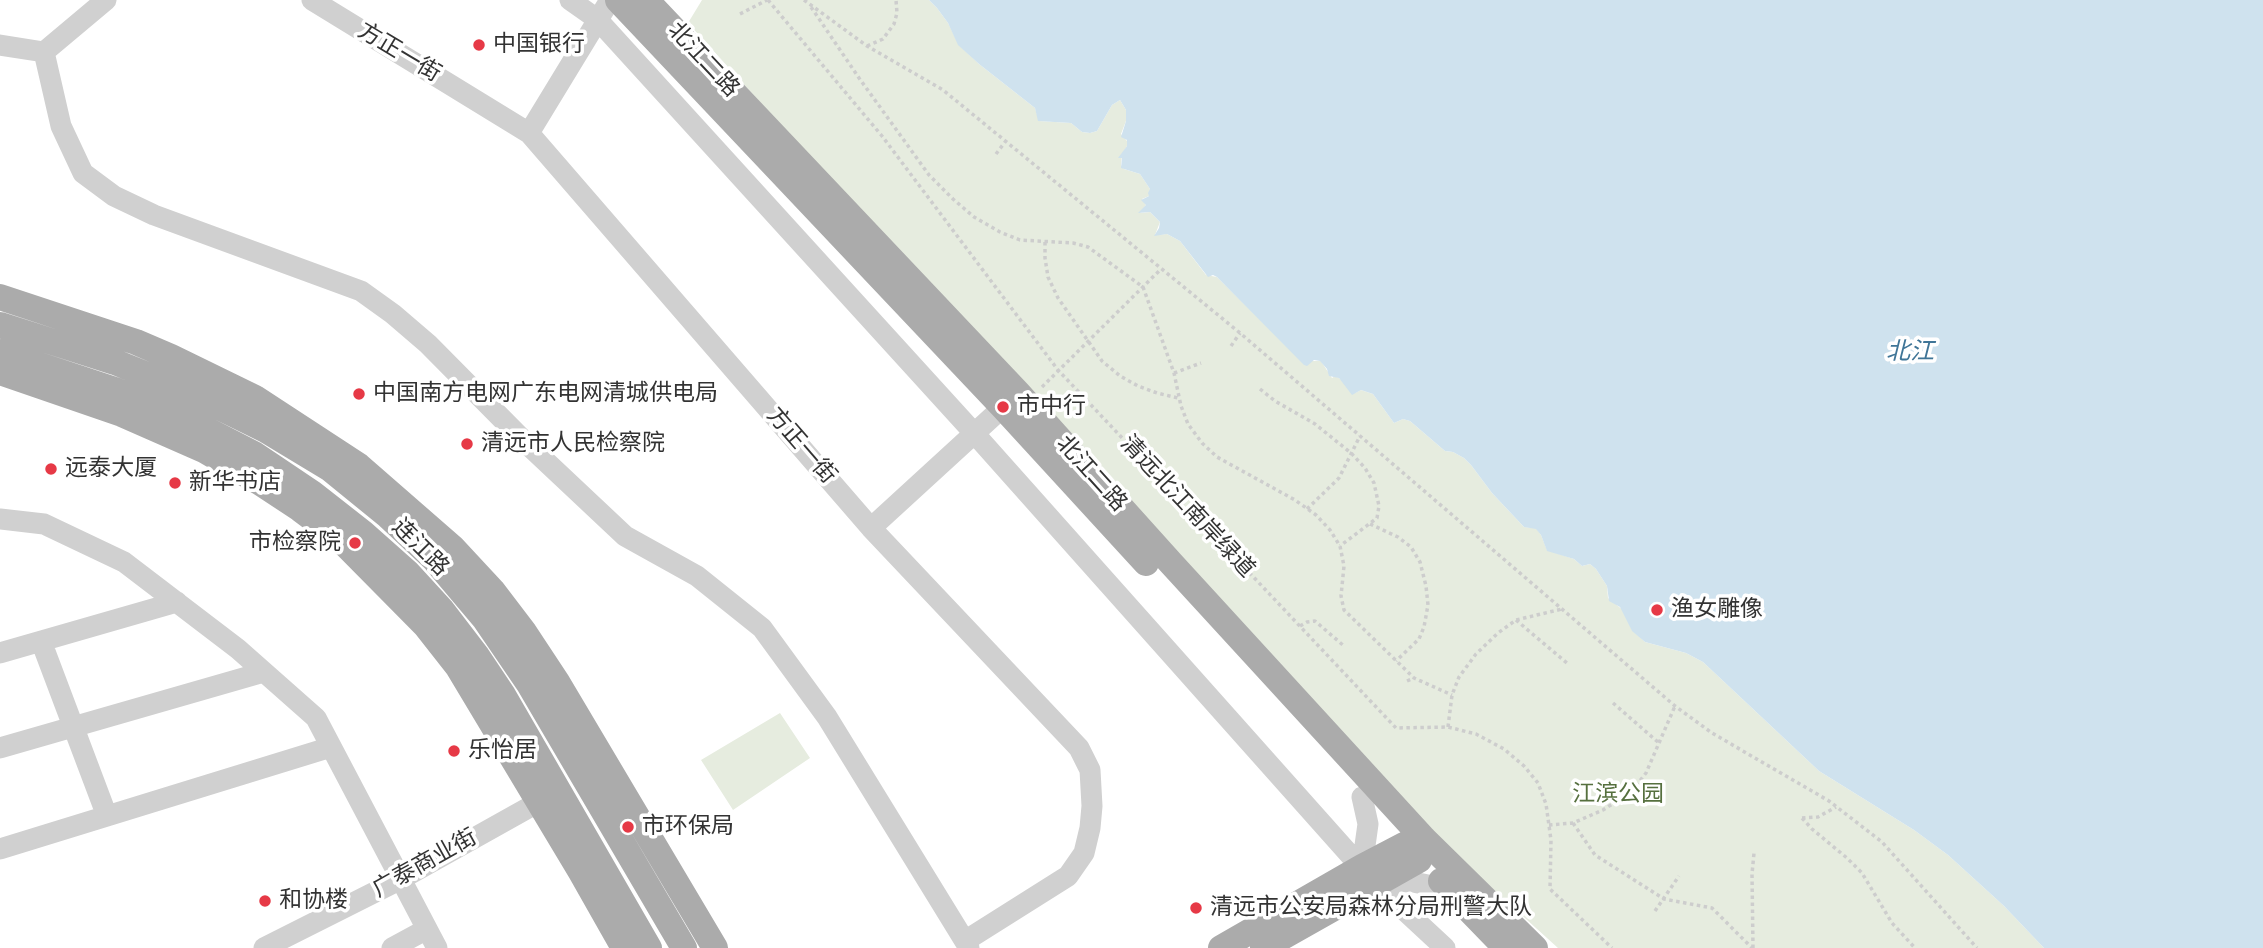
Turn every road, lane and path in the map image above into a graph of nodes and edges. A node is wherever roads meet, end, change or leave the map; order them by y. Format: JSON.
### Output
{"nodes":[{"id":1,"x":106,"y":0,"type":"edge"},
{"id":2,"x":312,"y":0,"type":"edge"},
{"id":3,"x":570,"y":0,"type":"edge"},
{"id":4,"x":610,"y":0,"type":"edge"},
{"id":5,"x":618,"y":0,"type":"edge"},
{"id":6,"x":646,"y":0,"type":"edge"},
{"id":7,"x":767,"y":0,"type":"edge"},
{"id":8,"x":804,"y":0,"type":"edge"},
{"id":9,"x":896,"y":0,"type":"edge"},
{"id":10,"x":809,"y":4,"type":"junction"},
{"id":11,"x":740,"y":14,"type":"dead end"},
{"id":12,"x":597,"y":19,"type":"junction"},
{"id":13,"x":0,"y":45,"type":"edge"},
{"id":14,"x":867,"y":46,"type":"junction"},
{"id":15,"x":44,"y":52,"type":"junction"},
{"id":16,"x":529,"y":133,"type":"junction"},
{"id":17,"x":1005,"y":141,"type":"junction"},
{"id":18,"x":996,"y":155,"type":"dead end"},
{"id":19,"x":1045,"y":242,"type":"junction"},
{"id":20,"x":1161,"y":269,"type":"junction"},
{"id":21,"x":1143,"y":287,"type":"junction"},
{"id":22,"x":0,"y":297,"type":"edge"},
{"id":23,"x":0,"y":325,"type":"edge"},
{"id":24,"x":1240,"y":333,"type":"junction"},
{"id":25,"x":1087,"y":342,"type":"junction"},
{"id":26,"x":1231,"y":346,"type":"dead end"},
{"id":27,"x":0,"y":352,"type":"edge"},
{"id":28,"x":171,"y":357,"type":"junction"},
{"id":29,"x":1201,"y":363,"type":"dead end"},
{"id":30,"x":1058,"y":370,"type":"junction"},
{"id":31,"x":0,"y":372,"type":"edge"},
{"id":32,"x":1174,"y":373,"type":"junction"},
{"id":33,"x":1260,"y":389,"type":"dead end"},
{"id":34,"x":189,"y":392,"type":"junction"},
{"id":35,"x":1021,"y":396,"type":"junction"},
{"id":36,"x":1179,"y":398,"type":"junction"},
{"id":37,"x":974,"y":433,"type":"junction"},
{"id":38,"x":1360,"y":436,"type":"junction"},
{"id":39,"x":1351,"y":453,"type":"junction"},
{"id":40,"x":1307,"y":509,"type":"junction"},
{"id":41,"x":0,"y":519,"type":"edge"},
{"id":42,"x":1370,"y":524,"type":"junction"},
{"id":43,"x":871,"y":528,"type":"junction"},
{"id":44,"x":1340,"y":547,"type":"junction"},
{"id":45,"x":177,"y":602,"type":"junction"},
{"id":46,"x":1562,"y":608,"type":"junction"},
{"id":47,"x":1516,"y":620,"type":"junction"},
{"id":48,"x":1300,"y":626,"type":"junction"},
{"id":49,"x":41,"y":641,"type":"junction"},
{"id":50,"x":1344,"y":646,"type":"dead end"},
{"id":51,"x":0,"y":653,"type":"edge"},
{"id":52,"x":1396,"y":661,"type":"junction"},
{"id":53,"x":1568,"y":664,"type":"dead end"},
{"id":54,"x":264,"y":672,"type":"junction"},
{"id":55,"x":1414,"y":678,"type":"junction"},
{"id":56,"x":1407,"y":681,"type":"dead end"},
{"id":57,"x":1452,"y":695,"type":"junction"},
{"id":58,"x":1613,"y":703,"type":"dead end"},
{"id":59,"x":1675,"y":706,"type":"junction"},
{"id":60,"x":74,"y":727,"type":"junction"},
{"id":61,"x":1448,"y":727,"type":"junction"},
{"id":62,"x":1660,"y":744,"type":"junction"},
{"id":63,"x":331,"y":747,"type":"junction"},
{"id":64,"x":0,"y":748,"type":"edge"},
{"id":65,"x":584,"y":777,"type":"junction"},
{"id":66,"x":548,"y":797,"type":"junction"},
{"id":67,"x":1362,"y":797,"type":"junction"},
{"id":68,"x":1836,"y":807,"type":"junction"},
{"id":69,"x":107,"y":816,"type":"junction"},
{"id":70,"x":573,"y":818,"type":"junction"},
{"id":71,"x":1573,"y":823,"type":"junction"},
{"id":72,"x":1549,"y":825,"type":"junction"},
{"id":73,"x":1416,"y":848,"type":"junction"},
{"id":74,"x":0,"y":849,"type":"edge"},
{"id":75,"x":1754,"y":853,"type":"dead end"},
{"id":76,"x":581,"y":872,"type":"junction"},
{"id":77,"x":1369,"y":875,"type":"junction"},
{"id":78,"x":1679,"y":876,"type":"dead end"},
{"id":79,"x":401,"y":879,"type":"junction"},
{"id":80,"x":1448,"y":888,"type":"junction"},
{"id":81,"x":1664,"y":899,"type":"junction"},
{"id":82,"x":1655,"y":911,"type":"dead end"},
{"id":83,"x":432,"y":939,"type":"edge"},
{"id":84,"x":967,"y":944,"type":"edge"},
{"id":85,"x":264,"y":948,"type":"edge"},
{"id":86,"x":392,"y":948,"type":"edge"},
{"id":87,"x":624,"y":948,"type":"edge"},
{"id":88,"x":649,"y":948,"type":"edge"},
{"id":89,"x":684,"y":948,"type":"edge"},
{"id":90,"x":715,"y":948,"type":"edge"},
{"id":91,"x":1221,"y":948,"type":"edge"},
{"id":92,"x":1263,"y":948,"type":"edge"},
{"id":93,"x":1445,"y":948,"type":"edge"},
{"id":94,"x":1506,"y":948,"type":"edge"},
{"id":95,"x":1535,"y":948,"type":"edge"},
{"id":96,"x":1612,"y":948,"type":"edge"},
{"id":97,"x":1752,"y":948,"type":"edge"},
{"id":98,"x":1915,"y":948,"type":"edge"},
{"id":99,"x":1977,"y":948,"type":"edge"}],
"edges":[{"from":1,"to":15,"type":"street"},
{"from":2,"to":16,"type":"street","name":"方正一街"},
{"from":3,"to":12,"type":"street"},
{"from":4,"to":12,"type":"street"},
{"from":5,"to":35,"type":"main road","name":"北江二路"},
{"from":6,"to":35,"type":"main road","name":"北江二路"},
{"from":7,"to":11,"type":"path"},
{"from":7,"to":30,"type":"path","name":"清远北江南岸绿道"},
{"from":8,"to":10,"type":"path"},
{"from":9,"to":14,"type":"path"},
{"from":10,"to":14,"type":"path"},
{"from":10,"to":19,"type":"path"},
{"from":12,"to":16,"type":"street"},
{"from":12,"to":37,"type":"street"},
{"from":13,"to":15,"type":"street"},
{"from":14,"to":17,"type":"path"},
{"from":15,"to":84,"type":"street","name":"方正一街"},
{"from":16,"to":43,"type":"street","name":"方正一街"},
{"from":17,"to":18,"type":"path"},
{"from":17,"to":20,"type":"path"},
{"from":19,"to":21,"type":"path"},
{"from":19,"to":25,"type":"path"},
{"from":20,"to":21,"type":"path"},
{"from":20,"to":24,"type":"path"},
{"from":21,"to":25,"type":"path"},
{"from":21,"to":32,"type":"path"},
{"from":22,"to":28,"type":"main road","name":"连江路"},
{"from":23,"to":34,"type":"main road","name":"连江路"},
{"from":24,"to":26,"type":"path"},
{"from":24,"to":38,"type":"path"},
{"from":25,"to":30,"type":"path"},
{"from":25,"to":36,"type":"path"},
{"from":27,"to":66,"type":"main road","name":"连江路"},
{"from":28,"to":34,"type":"main road"},
{"from":28,"to":90,"type":"main road","name":"连江路"},
{"from":29,"to":32,"type":"path"},
{"from":30,"to":35,"type":"path"},
{"from":30,"to":48,"type":"path","name":"清远北江南岸绿道"},
{"from":31,"to":66,"type":"main road","name":"连江路"},
{"from":32,"to":36,"type":"path"},
{"from":33,"to":39,"type":"path"},
{"from":34,"to":65,"type":"main road","name":"连江路"},
{"from":35,"to":37,"type":"street"},
{"from":35,"to":67,"type":"main road","name":"北江二路"},
{"from":35,"to":73,"type":"main road","name":"北江二路"},
{"from":36,"to":40,"type":"path"},
{"from":37,"to":43,"type":"street"},
{"from":37,"to":77,"type":"street"},
{"from":38,"to":39,"type":"path"},
{"from":38,"to":46,"type":"path"},
{"from":39,"to":40,"type":"path"},
{"from":39,"to":42,"type":"path"},
{"from":40,"to":44,"type":"path"},
{"from":41,"to":45,"type":"street"},
{"from":42,"to":44,"type":"path"},
{"from":42,"to":52,"type":"path"},
{"from":43,"to":84,"type":"street","name":"方正一街"},
{"from":44,"to":52,"type":"path"},
{"from":45,"to":49,"type":"street"},
{"from":45,"to":54,"type":"street"},
{"from":46,"to":47,"type":"path"},
{"from":46,"to":59,"type":"path"},
{"from":47,"to":53,"type":"path"},
{"from":47,"to":57,"type":"path"},
{"from":48,"to":50,"type":"path"},
{"from":48,"to":61,"type":"path","name":"清远北江南岸绿道"},
{"from":49,"to":51,"type":"street"},
{"from":49,"to":60,"type":"street"},
{"from":52,"to":55,"type":"path"},
{"from":54,"to":60,"type":"street"},
{"from":54,"to":63,"type":"street"},
{"from":55,"to":56,"type":"path"},
{"from":55,"to":57,"type":"path"},
{"from":57,"to":61,"type":"path"},
{"from":58,"to":62,"type":"path"},
{"from":59,"to":62,"type":"path"},
{"from":59,"to":68,"type":"path"},
{"from":60,"to":64,"type":"street"},
{"from":60,"to":69,"type":"street"},
{"from":61,"to":72,"type":"path","name":"清远北江南岸绿道"},
{"from":62,"to":71,"type":"path"},
{"from":63,"to":69,"type":"street"},
{"from":63,"to":79,"type":"street"},
{"from":65,"to":66,"type":"street","name":"广泰商业街"},
{"from":65,"to":89,"type":"main road","name":"连江路"},
{"from":66,"to":70,"type":"main road","name":"连江路"},
{"from":66,"to":76,"type":"main road","name":"连江路"},
{"from":66,"to":79,"type":"street","name":"广泰商业街"},
{"from":67,"to":73,"type":"main road","name":"北江二路"},
{"from":67,"to":77,"type":"street"},
{"from":68,"to":98,"type":"path"},
{"from":68,"to":99,"type":"path"},
{"from":69,"to":74,"type":"street"},
{"from":70,"to":76,"type":"main road"},
{"from":70,"to":88,"type":"main road","name":"连江路"},
{"from":71,"to":72,"type":"path"},
{"from":71,"to":81,"type":"path"},
{"from":72,"to":96,"type":"path","name":"清远北江南岸绿道"},
{"from":73,"to":77,"type":"main road"},
{"from":73,"to":80,"type":"main road","name":"北江二路"},
{"from":73,"to":95,"type":"main road","name":"北江二路"},
{"from":75,"to":97,"type":"path"},
{"from":76,"to":87,"type":"main road","name":"连江路"},
{"from":77,"to":80,"type":"street"},
{"from":77,"to":91,"type":"main road"},
{"from":77,"to":92,"type":"main road"},
{"from":77,"to":93,"type":"street"},
{"from":78,"to":81,"type":"path"},
{"from":79,"to":83,"type":"street"},
{"from":79,"to":85,"type":"street","name":"广泰商业街"},
{"from":80,"to":94,"type":"main road","name":"北江二路"},
{"from":81,"to":82,"type":"path"},
{"from":81,"to":97,"type":"path"},
{"from":83,"to":86,"type":"street"}]}
